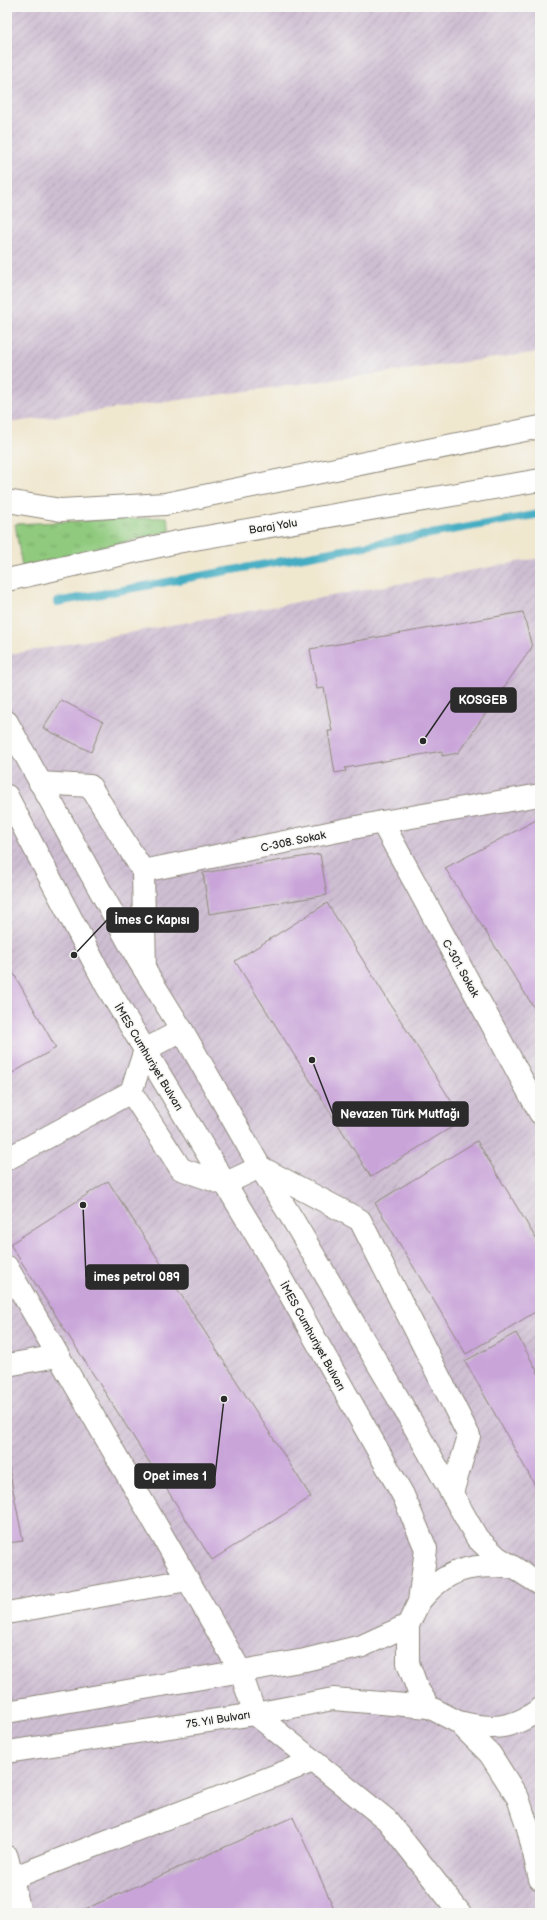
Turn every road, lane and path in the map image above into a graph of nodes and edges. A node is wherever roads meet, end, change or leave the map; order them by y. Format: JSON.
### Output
{"nodes":[{"id":1,"x":540,"y":427,"type":"edge"},
{"id":2,"x":540,"y":480,"type":"edge"},
{"id":3,"x":7,"y":501,"type":"edge"},
{"id":4,"x":7,"y":580,"type":"edge"},
{"id":5,"x":7,"y":722,"type":"edge"},
{"id":6,"x":40,"y":783,"type":"junction"},
{"id":7,"x":540,"y":794,"type":"edge"},
{"id":8,"x":8,"y":797,"type":"edge"},
{"id":9,"x":382,"y":822,"type":"junction"},
{"id":10,"x":143,"y":871,"type":"junction"},
{"id":11,"x":146,"y":970,"type":"junction"},
{"id":12,"x":182,"y":1030,"type":"junction"},
{"id":13,"x":145,"y":1050,"type":"junction"},
{"id":14,"x":131,"y":1092,"type":"junction"},
{"id":15,"x":540,"y":1113,"type":"edge"},
{"id":16,"x":7,"y":1159,"type":"edge"},
{"id":17,"x":260,"y":1167,"type":"junction"},
{"id":18,"x":224,"y":1184,"type":"junction"},
{"id":19,"x":7,"y":1267,"type":"edge"},
{"id":20,"x":58,"y":1356,"type":"junction"},
{"id":21,"x":7,"y":1365,"type":"edge"},
{"id":22,"x":452,"y":1493,"type":"junction"},
{"id":23,"x":515,"y":1568,"type":"junction"},
{"id":24,"x":188,"y":1580,"type":"junction"},
{"id":25,"x":540,"y":1583,"type":"edge"},
{"id":26,"x":419,"y":1602,"type":"junction"},
{"id":27,"x":7,"y":1613,"type":"edge"},
{"id":28,"x":408,"y":1625,"type":"junction"},
{"id":29,"x":240,"y":1670,"type":"junction"},
{"id":30,"x":429,"y":1707,"type":"junction"},
{"id":31,"x":540,"y":1709,"type":"edge"},
{"id":32,"x":7,"y":1712,"type":"edge"},
{"id":33,"x":255,"y":1714,"type":"junction"},
{"id":34,"x":458,"y":1722,"type":"junction"},
{"id":35,"x":7,"y":1752,"type":"edge"},
{"id":36,"x":313,"y":1761,"type":"junction"},
{"id":37,"x":9,"y":1872,"type":"edge"},
{"id":38,"x":540,"y":1879,"type":"edge"},
{"id":39,"x":20,"y":1913,"type":"edge"},
{"id":40,"x":460,"y":1913,"type":"edge"}],
"edges":[{"from":1,"to":3,"type":"street"},
{"from":2,"to":4,"type":"street","name":"Baraj Yolu"},
{"from":5,"to":6,"type":"street"},
{"from":6,"to":8,"type":"street"},
{"from":6,"to":10,"type":"street"},
{"from":6,"to":11,"type":"street"},
{"from":7,"to":9,"type":"street","name":"C-308. Sokak"},
{"from":8,"to":13,"type":"street","name":"İMES Cumhuriyet Bulvarı"},
{"from":9,"to":10,"type":"street","name":"C-308. Sokak"},
{"from":9,"to":15,"type":"street","name":"C-301. Sokak"},
{"from":10,"to":11,"type":"street"},
{"from":11,"to":12,"type":"street"},
{"from":12,"to":13,"type":"street"},
{"from":12,"to":17,"type":"street"},
{"from":13,"to":14,"type":"street"},
{"from":13,"to":18,"type":"street","name":"İMES Cumhuriyet Bulvarı"},
{"from":14,"to":16,"type":"street"},
{"from":14,"to":18,"type":"street"},
{"from":17,"to":18,"type":"street"},
{"from":17,"to":22,"type":"street"},
{"from":17,"to":22,"type":"street"},
{"from":18,"to":26,"type":"street","name":"İMES Cumhuriyet Bulvarı"},
{"from":19,"to":20,"type":"street"},
{"from":20,"to":21,"type":"street"},
{"from":20,"to":24,"type":"street"},
{"from":22,"to":23,"type":"street"},
{"from":23,"to":25,"type":"street"},
{"from":23,"to":26,"type":"street"},
{"from":24,"to":27,"type":"street"},
{"from":24,"to":29,"type":"street"},
{"from":26,"to":28,"type":"street","name":"İMES Cumhuriyet Bulvarı"},
{"from":28,"to":29,"type":"street"},
{"from":28,"to":30,"type":"street","name":"İMES Cumhuriyet Bulvarı"},
{"from":29,"to":32,"type":"street"},
{"from":29,"to":33,"type":"street"},
{"from":30,"to":33,"type":"street","name":"75. Yıl Bulvarı"},
{"from":30,"to":34,"type":"street","name":"İMES Cumhuriyet Bulvarı"},
{"from":31,"to":34,"type":"street"},
{"from":33,"to":35,"type":"street","name":"75. Yıl Bulvarı"},
{"from":33,"to":36,"type":"street"},
{"from":34,"to":38,"type":"street","name":"İMES Cumhuriyet Bulvarı"},
{"from":36,"to":37,"type":"street"},
{"from":36,"to":40,"type":"street"},
{"from":37,"to":39,"type":"street"}]}
